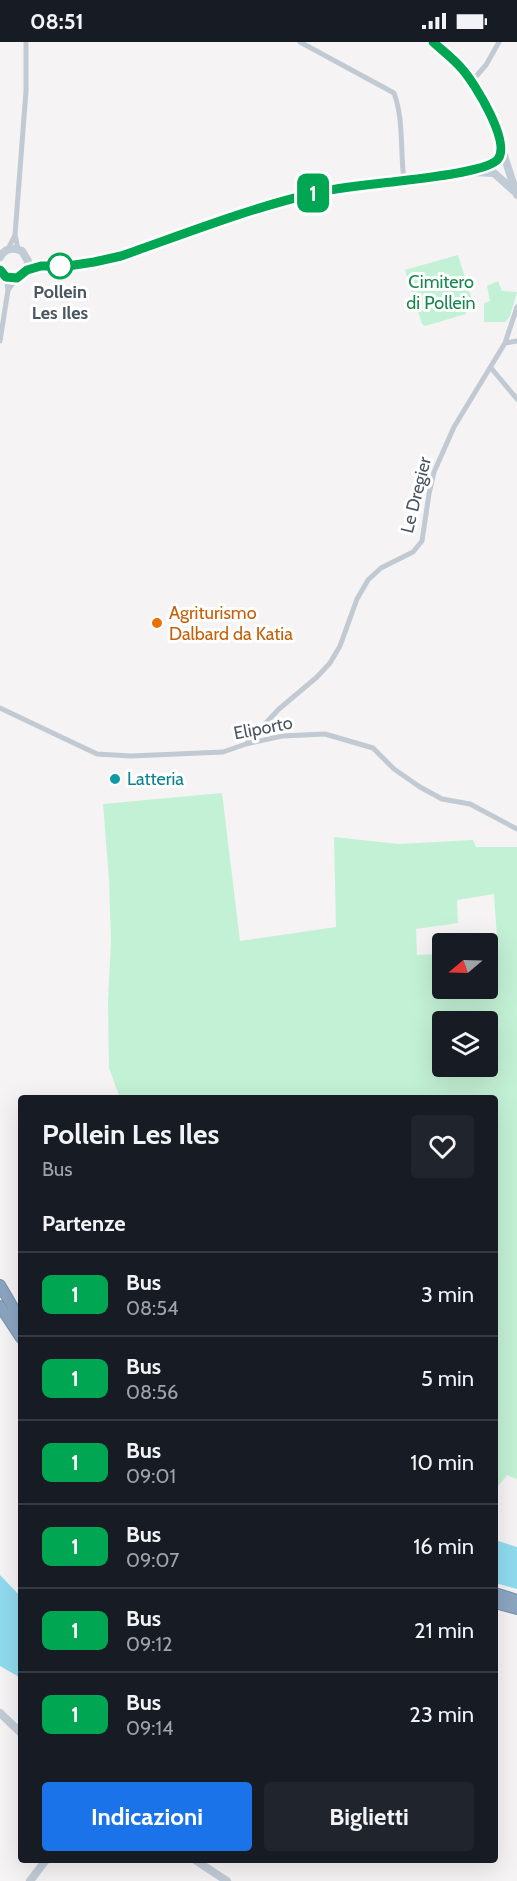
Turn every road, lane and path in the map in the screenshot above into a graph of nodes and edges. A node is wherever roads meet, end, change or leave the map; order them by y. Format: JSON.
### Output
{"nodes":[{"id":1,"x":26,"y":42,"type":"edge"},
{"id":2,"x":300,"y":42,"type":"edge"},
{"id":3,"x":433,"y":42,"type":"edge"},
{"id":4,"x":499,"y":42,"type":"edge"},
{"id":5,"x":472,"y":81,"type":"junction"},
{"id":6,"x":502,"y":147,"type":"junction"},
{"id":7,"x":494,"y":163,"type":"junction"},
{"id":8,"x":505,"y":164,"type":"junction"},
{"id":9,"x":465,"y":172,"type":"junction"},
{"id":10,"x":494,"y":174,"type":"junction"},
{"id":11,"x":404,"y":180,"type":"junction"},
{"id":12,"x":517,"y":195,"type":"edge"},
{"id":13,"x":15,"y":235,"type":"junction"},
{"id":14,"x":8,"y":249,"type":"junction"},
{"id":15,"x":18,"y":249,"type":"junction"},
{"id":16,"x":0,"y":257,"type":"edge"},
{"id":17,"x":28,"y":261,"type":"junction"},
{"id":18,"x":41,"y":266,"type":"junction"},
{"id":19,"x":27,"y":270,"type":"junction"},
{"id":20,"x":3,"y":273,"type":"edge"},
{"id":21,"x":17,"y":278,"type":"junction"},
{"id":22,"x":8,"y":290,"type":"junction"},
{"id":23,"x":517,"y":307,"type":"edge"},
{"id":24,"x":0,"y":341,"type":"edge"},
{"id":25,"x":517,"y":341,"type":"edge"},
{"id":26,"x":505,"y":343,"type":"junction"},
{"id":27,"x":491,"y":368,"type":"junction"},
{"id":28,"x":517,"y":399,"type":"edge"},
{"id":29,"x":0,"y":708,"type":"edge"},
{"id":30,"x":246,"y":744,"type":"junction"},
{"id":31,"x":517,"y":829,"type":"edge"},
{"id":32,"x":0,"y":1285,"type":"edge"},
{"id":33,"x":0,"y":1306,"type":"edge"},
{"id":34,"x":18,"y":1316,"type":"edge"},
{"id":35,"x":18,"y":1333,"type":"edge"},
{"id":36,"x":498,"y":1594,"type":"edge"},
{"id":37,"x":517,"y":1600,"type":"edge"},
{"id":38,"x":498,"y":1604,"type":"edge"},
{"id":39,"x":517,"y":1609,"type":"edge"},
{"id":40,"x":0,"y":1713,"type":"edge"},
{"id":41,"x":18,"y":1730,"type":"edge"},
{"id":42,"x":44,"y":1863,"type":"edge"},
{"id":43,"x":200,"y":1863,"type":"edge"},
{"id":44,"x":30,"y":1881,"type":"edge"},
{"id":45,"x":227,"y":1881,"type":"edge"}],
"edges":[{"from":1,"to":13,"type":"street"},
{"from":2,"to":11,"type":"street"},
{"from":3,"to":5,"type":"street"},
{"from":4,"to":5,"type":"street"},
{"from":5,"to":6,"type":"street"},
{"from":6,"to":7,"type":"street"},
{"from":6,"to":8,"type":"street"},
{"from":7,"to":8,"type":"street"},
{"from":7,"to":9,"type":"street"},
{"from":8,"to":10,"type":"street"},
{"from":8,"to":12,"type":"street"},
{"from":9,"to":10,"type":"street"},
{"from":9,"to":11,"type":"street"},
{"from":10,"to":12,"type":"street"},
{"from":11,"to":18,"type":"street"},
{"from":13,"to":14,"type":"street"},
{"from":13,"to":15,"type":"street"},
{"from":14,"to":15,"type":"street"},
{"from":14,"to":16,"type":"street"},
{"from":15,"to":17,"type":"street"},
{"from":17,"to":18,"type":"street"},
{"from":17,"to":19,"type":"street"},
{"from":18,"to":19,"type":"street"},
{"from":19,"to":21,"type":"street"},
{"from":20,"to":21,"type":"street"},
{"from":20,"to":22,"type":"street"},
{"from":21,"to":22,"type":"street"},
{"from":22,"to":24,"type":"street"},
{"from":23,"to":26,"type":"street","name":"Le Dregier"},
{"from":25,"to":26,"type":"street"},
{"from":26,"to":27,"type":"street","name":"Le Dregier"},
{"from":27,"to":28,"type":"street"},
{"from":27,"to":30,"type":"street","name":"Le Dregier"},
{"from":29,"to":30,"type":"street","name":"Eliporto"},
{"from":30,"to":31,"type":"street","name":"Eliporto"},
{"from":32,"to":34,"type":"highway"},
{"from":33,"to":35,"type":"highway"},
{"from":36,"to":37,"type":"highway"},
{"from":38,"to":39,"type":"highway"},
{"from":40,"to":41,"type":"street"},
{"from":42,"to":44,"type":"street"},
{"from":43,"to":45,"type":"street"}]}
